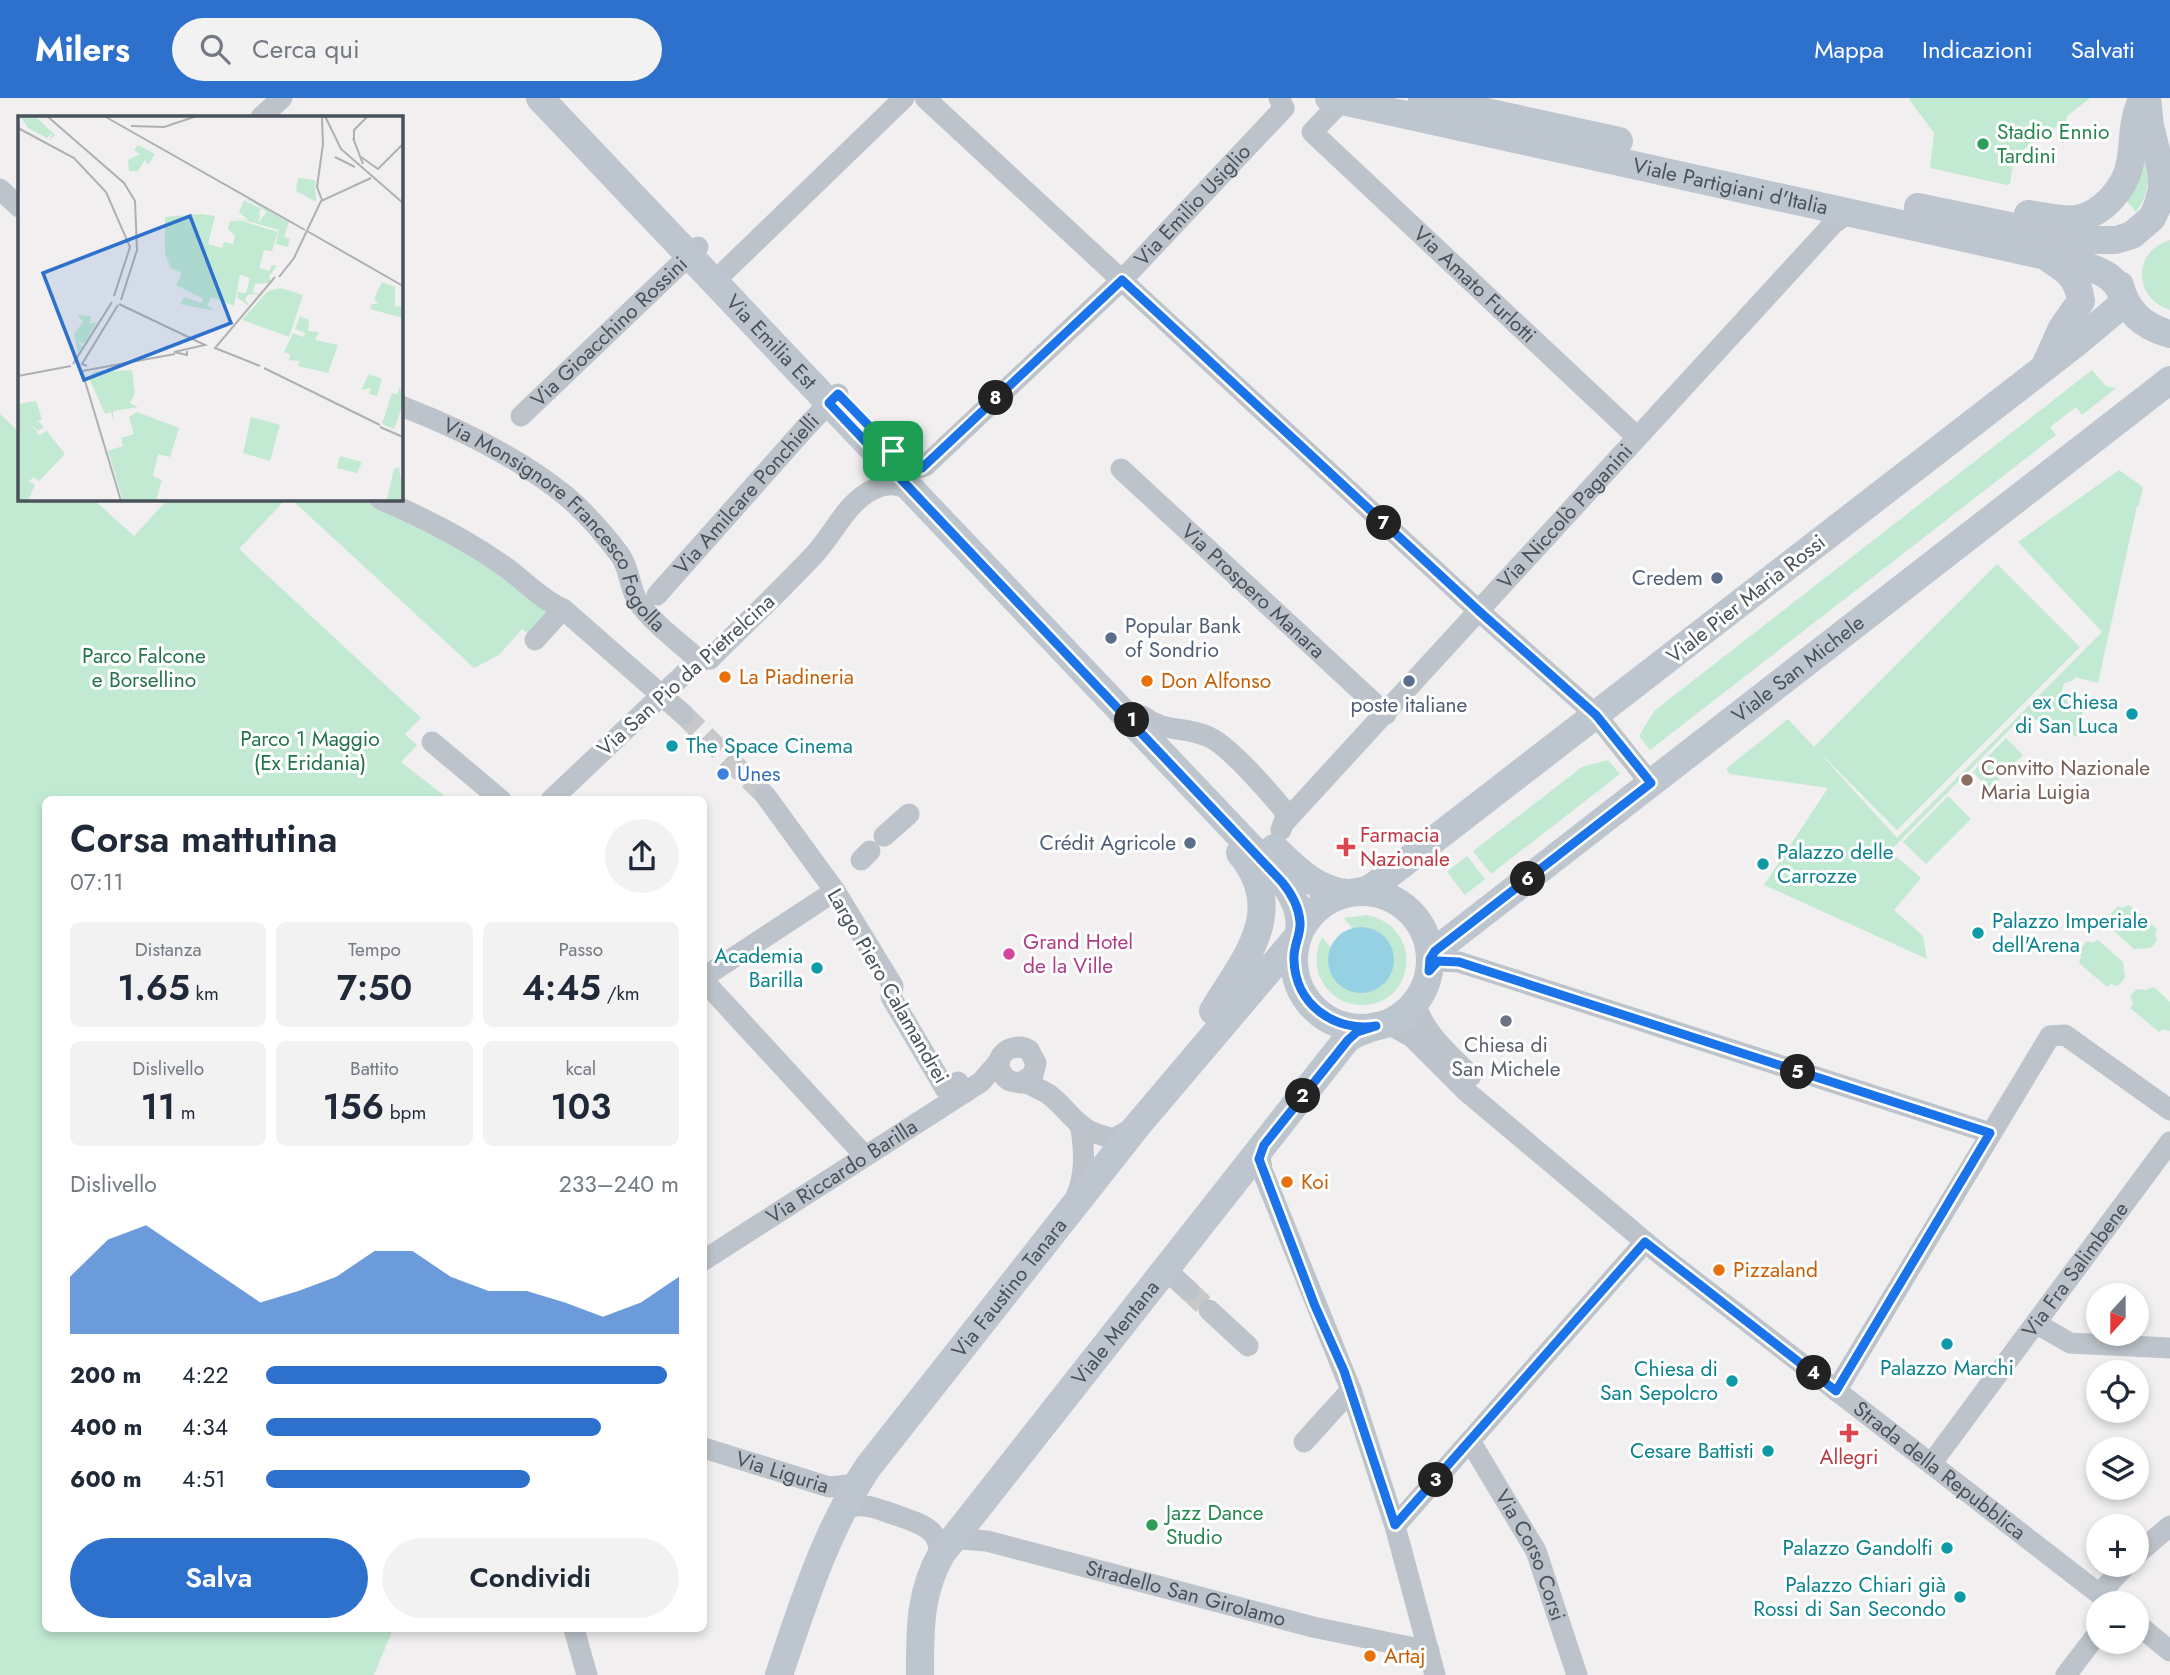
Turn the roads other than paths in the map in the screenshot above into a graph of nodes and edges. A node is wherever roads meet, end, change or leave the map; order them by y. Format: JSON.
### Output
{"nodes":[{"id":1,"x":282,"y":98,"type":"edge"},
{"id":2,"x":540,"y":98,"type":"edge"},
{"id":3,"x":555,"y":98,"type":"edge"},
{"id":4,"x":904,"y":98,"type":"edge"},
{"id":5,"x":925,"y":98,"type":"edge"},
{"id":6,"x":1422,"y":98,"type":"edge"},
{"id":7,"x":2145,"y":98,"type":"edge"},
{"id":8,"x":1336,"y":99,"type":"edge"},
{"id":9,"x":1278,"y":107,"type":"edge"},
{"id":10,"x":262,"y":116,"type":"edge"},
{"id":11,"x":1312,"y":132,"type":"junction"},
{"id":12,"x":0,"y":189,"type":"edge"},
{"id":13,"x":18,"y":205,"type":"edge"},
{"id":14,"x":1850,"y":212,"type":"junction"},
{"id":15,"x":1942,"y":212,"type":"junction"},
{"id":16,"x":2170,"y":218,"type":"edge"},
{"id":17,"x":2140,"y":230,"type":"junction"},
{"id":18,"x":693,"y":251,"type":"junction"},
{"id":19,"x":2043,"y":255,"type":"junction"},
{"id":20,"x":722,"y":274,"type":"junction"},
{"id":21,"x":1122,"y":280,"type":"junction"},
{"id":22,"x":2122,"y":294,"type":"junction"},
{"id":23,"x":2170,"y":334,"type":"edge"},
{"id":24,"x":2043,"y":369,"type":"junction"},
{"id":25,"x":2170,"y":380,"type":"edge"},
{"id":26,"x":834,"y":399,"type":"junction"},
{"id":27,"x":402,"y":406,"type":"edge"},
{"id":28,"x":521,"y":416,"type":"dead end"},
{"id":29,"x":1637,"y":437,"type":"junction"},
{"id":30,"x":905,"y":463,"type":"junction"},
{"id":31,"x":1121,"y":469,"type":"dead end"},
{"id":32,"x":915,"y":494,"type":"junction"},
{"id":33,"x":382,"y":500,"type":"edge"},
{"id":34,"x":657,"y":596,"type":"dead end"},
{"id":35,"x":563,"y":609,"type":"junction"},
{"id":36,"x":1480,"y":612,"type":"junction"},
{"id":37,"x":535,"y":640,"type":"dead end"},
{"id":38,"x":699,"y":660,"type":"junction"},
{"id":39,"x":662,"y":694,"type":"junction"},
{"id":40,"x":683,"y":714,"type":"tunnel mouth"},
{"id":41,"x":1386,"y":714,"type":"junction"},
{"id":42,"x":1596,"y":715,"type":"junction"},
{"id":43,"x":1143,"y":716,"type":"junction"},
{"id":44,"x":432,"y":742,"type":"dead end"},
{"id":45,"x":1186,"y":782,"type":"junction"},
{"id":46,"x":1651,"y":783,"type":"junction"},
{"id":47,"x":765,"y":795,"type":"tunnel mouth"},
{"id":48,"x":496,"y":796,"type":"edge"},
{"id":49,"x":555,"y":796,"type":"edge"},
{"id":50,"x":909,"y":814,"type":"dead end"},
{"id":51,"x":1284,"y":823,"type":"junction"},
{"id":52,"x":872,"y":849,"type":"dead end"},
{"id":53,"x":1291,"y":864,"type":"junction"},
{"id":54,"x":835,"y":891,"type":"junction"},
{"id":55,"x":1353,"y":893,"type":"junction"},
{"id":56,"x":1298,"y":934,"type":"junction"},
{"id":57,"x":1429,"y":965,"type":"junction"},
{"id":58,"x":707,"y":977,"type":"edge"},
{"id":59,"x":707,"y":982,"type":"edge"},
{"id":60,"x":1415,"y":1002,"type":"junction"},
{"id":61,"x":1382,"y":1024,"type":"junction"},
{"id":62,"x":1195,"y":1056,"type":"junction"},
{"id":63,"x":1000,"y":1060,"type":"junction"},
{"id":64,"x":1036,"y":1063,"type":"junction"},
{"id":65,"x":1014,"y":1082,"type":"junction"},
{"id":66,"x":972,"y":1088,"type":"junction"},
{"id":67,"x":1046,"y":1093,"type":"junction"},
{"id":68,"x":2170,"y":1110,"type":"edge"},
{"id":69,"x":1080,"y":1124,"type":"junction"},
{"id":70,"x":1137,"y":1126,"type":"junction"},
{"id":71,"x":1990,"y":1133,"type":"junction"},
{"id":72,"x":2170,"y":1142,"type":"edge"},
{"id":73,"x":1264,"y":1145,"type":"junction"},
{"id":74,"x":1539,"y":1154,"type":"junction"},
{"id":75,"x":865,"y":1156,"type":"junction"},
{"id":76,"x":1071,"y":1209,"type":"junction"},
{"id":77,"x":1645,"y":1242,"type":"junction"},
{"id":78,"x":707,"y":1258,"type":"edge"},
{"id":79,"x":1166,"y":1269,"type":"junction"},
{"id":80,"x":1188,"y":1290,"type":"tunnel mouth"},
{"id":81,"x":1209,"y":1310,"type":"tunnel mouth"},
{"id":82,"x":2036,"y":1324,"type":"junction"},
{"id":83,"x":1248,"y":1346,"type":"dead end"},
{"id":84,"x":2170,"y":1348,"type":"edge"},
{"id":85,"x":1351,"y":1390,"type":"junction"},
{"id":86,"x":1836,"y":1391,"type":"junction"},
{"id":87,"x":1470,"y":1441,"type":"junction"},
{"id":88,"x":1304,"y":1442,"type":"dead end"},
{"id":89,"x":707,"y":1449,"type":"edge"},
{"id":90,"x":1931,"y":1464,"type":"junction"},
{"id":91,"x":860,"y":1478,"type":"junction"},
{"id":92,"x":838,"y":1519,"type":"junction"},
{"id":93,"x":1395,"y":1525,"type":"junction"},
{"id":94,"x":2170,"y":1526,"type":"edge"},
{"id":95,"x":2149,"y":1544,"type":"edge"},
{"id":96,"x":941,"y":1556,"type":"junction"},
{"id":97,"x":2097,"y":1591,"type":"edge"},
{"id":98,"x":575,"y":1632,"type":"edge"},
{"id":99,"x":2149,"y":1634,"type":"edge"},
{"id":100,"x":2086,"y":1649,"type":"edge"},
{"id":101,"x":1429,"y":1651,"type":"junction"},
{"id":102,"x":2170,"y":1651,"type":"edge"},
{"id":103,"x":587,"y":1675,"type":"edge"},
{"id":104,"x":779,"y":1675,"type":"edge"},
{"id":105,"x":920,"y":1675,"type":"edge"},
{"id":106,"x":1435,"y":1675,"type":"edge"},
{"id":107,"x":1577,"y":1675,"type":"edge"},
{"id":108,"x":2066,"y":1675,"type":"edge"}],
"edges":[{"from":1,"to":10,"type":"street"},
{"from":2,"to":18,"type":"main road","name":"Via Emilia Est"},
{"from":3,"to":18,"type":"main road","name":"Via Emilia Est"},
{"from":4,"to":20,"type":"street"},
{"from":5,"to":21,"type":"street"},
{"from":6,"to":15,"type":"main road","name":"Viale Partigiani d'Italia"},
{"from":7,"to":15,"type":"main road"},
{"from":7,"to":17,"type":"main road"},
{"from":8,"to":11,"type":"street"},
{"from":8,"to":14,"type":"main road","name":"Viale Partigiani d'Italia"},
{"from":9,"to":11,"type":"street","name":"Via Amato Furlotti"},
{"from":9,"to":21,"type":"street","name":"Via Emilio Usiglio"},
{"from":11,"to":29,"type":"street","name":"Via Amato Furlotti"},
{"from":12,"to":13,"type":"street"},
{"from":14,"to":19,"type":"main road","name":"Viale Partigiani d'Italia"},
{"from":14,"to":29,"type":"street","name":"Via Niccolò Paganini"},
{"from":15,"to":17,"type":"main road","name":"Viale Partigiani d'Italia"},
{"from":16,"to":17,"type":"main road","name":"Viale Partigiani d'Italia"},
{"from":17,"to":22,"type":"main road"},
{"from":18,"to":20,"type":"main road","name":"Via Emilia Est"},
{"from":18,"to":26,"type":"main road","name":"Via Emilia Est"},
{"from":18,"to":28,"type":"street","name":"Via Gioacchino Rossini"},
{"from":19,"to":22,"type":"main road","name":"Viale Partigiani d'Italia"},
{"from":19,"to":24,"type":"main road"},
{"from":20,"to":26,"type":"main road","name":"Via Emilia Est"},
{"from":21,"to":30,"type":"street","name":"Via Emilio Usiglio"},
{"from":21,"to":36,"type":"street"},
{"from":22,"to":23,"type":"main road","name":"Viale Partigiani d'Italia"},
{"from":22,"to":24,"type":"main road","name":"Viale Pier Maria Rossi"},
{"from":24,"to":42,"type":"main road","name":"Viale Pier Maria Rossi"},
{"from":25,"to":46,"type":"main road","name":"Viale San Michele"},
{"from":26,"to":30,"type":"main road","name":"Via Emilia Est"},
{"from":26,"to":32,"type":"main road","name":"Via Emilia Est"},
{"from":26,"to":34,"type":"street","name":"Via Amilcare Ponchielli"},
{"from":27,"to":38,"type":"street","name":"Via Monsignore Francesco Fogolla"},
{"from":29,"to":36,"type":"street","name":"Via Niccolò Paganini"},
{"from":30,"to":43,"type":"main road","name":"Via Emilia Est"},
{"from":31,"to":41,"type":"street","name":"Via Prospero Manara"},
{"from":32,"to":38,"type":"street","name":"Via San Pio da Pietrelcina"},
{"from":32,"to":45,"type":"main road","name":"Via Emilia Est"},
{"from":33,"to":35,"type":"street"},
{"from":35,"to":37,"type":"street"},
{"from":35,"to":39,"type":"street"},
{"from":36,"to":41,"type":"street","name":"Via Niccolò Paganini"},
{"from":36,"to":42,"type":"street"},
{"from":38,"to":39,"type":"street","name":"Via San Pio da Pietrelcina"},
{"from":39,"to":40,"type":"street"},
{"from":39,"to":49,"type":"street","name":"Via San Pio da Pietrelcina"},
{"from":41,"to":51,"type":"street","name":"Via Niccolò Paganini"},
{"from":42,"to":46,"type":"street"},
{"from":42,"to":55,"type":"main road","name":"Viale Pier Maria Rossi"},
{"from":43,"to":51,"type":"street"},
{"from":43,"to":53,"type":"main road","name":"Via Emilia Est"},
{"from":44,"to":48,"type":"street"},
{"from":45,"to":56,"type":"main road","name":"Via Emilia Est"},
{"from":45,"to":62,"type":"main road"},
{"from":46,"to":57,"type":"main road","name":"Viale San Michele"},
{"from":47,"to":54,"type":"street","name":"Largo Piero Calamandrei"},
{"from":50,"to":52,"type":"street"},
{"from":51,"to":53,"type":"street"},
{"from":53,"to":55,"type":"main road","name":"Via Emilia Est"},
{"from":54,"to":58,"type":"street"},
{"from":54,"to":66,"type":"street","name":"Largo Piero Calamandrei"},
{"from":55,"to":56,"type":"main road"},
{"from":55,"to":57,"type":"main road"},
{"from":56,"to":61,"type":"main road"},
{"from":56,"to":62,"type":"main road","name":"Via Faustino Tanara"},
{"from":57,"to":60,"type":"main road"},
{"from":57,"to":71,"type":"street"},
{"from":59,"to":75,"type":"street"},
{"from":60,"to":61,"type":"main road"},
{"from":60,"to":74,"type":"street"},
{"from":61,"to":73,"type":"main road","name":"Viale Mentana"},
{"from":61,"to":74,"type":"street"},
{"from":62,"to":70,"type":"main road","name":"Via Faustino Tanara"},
{"from":63,"to":64,"type":"street","name":"Via Riccardo Barilla"},
{"from":63,"to":65,"type":"street"},
{"from":63,"to":66,"type":"street","name":"Via Riccardo Barilla"},
{"from":64,"to":65,"type":"street"},
{"from":64,"to":67,"type":"street"},
{"from":65,"to":66,"type":"street"},
{"from":65,"to":67,"type":"street"},
{"from":66,"to":75,"type":"street","name":"Via Riccardo Barilla"},
{"from":67,"to":69,"type":"street"},
{"from":68,"to":71,"type":"street"},
{"from":69,"to":70,"type":"street"},
{"from":69,"to":76,"type":"street"},
{"from":70,"to":76,"type":"main road","name":"Via Faustino Tanara"},
{"from":71,"to":86,"type":"street"},
{"from":72,"to":82,"type":"street","name":"Via Fra Salimbene"},
{"from":73,"to":79,"type":"main road","name":"Viale Mentana"},
{"from":73,"to":85,"type":"street"},
{"from":74,"to":77,"type":"street","name":"Strada della Repubblica"},
{"from":75,"to":78,"type":"street","name":"Via Riccardo Barilla"},
{"from":76,"to":91,"type":"main road","name":"Via Faustino Tanara"},
{"from":77,"to":86,"type":"street","name":"Strada della Repubblica"},
{"from":77,"to":87,"type":"street"},
{"from":79,"to":80,"type":"street"},
{"from":79,"to":96,"type":"main road","name":"Viale Mentana"},
{"from":81,"to":83,"type":"street"},
{"from":82,"to":84,"type":"street"},
{"from":82,"to":90,"type":"street","name":"Via Fra Salimbene"},
{"from":85,"to":88,"type":"street"},
{"from":85,"to":93,"type":"street"},
{"from":86,"to":90,"type":"street","name":"Strada della Repubblica"},
{"from":87,"to":93,"type":"street"},
{"from":87,"to":107,"type":"street","name":"Via Corso Corsi"},
{"from":89,"to":91,"type":"street","name":"Via Liguria"},
{"from":90,"to":97,"type":"street","name":"Strada della Repubblica"},
{"from":91,"to":92,"type":"main road","name":"Via Faustino Tanara"},
{"from":92,"to":96,"type":"street"},
{"from":92,"to":104,"type":"main road","name":"Via Faustino Tanara"},
{"from":93,"to":101,"type":"street"},
{"from":94,"to":95,"type":"street"},
{"from":96,"to":101,"type":"street","name":"Stradello San Girolamo"},
{"from":96,"to":105,"type":"main road","name":"Viale Mentana"},
{"from":98,"to":103,"type":"street"},
{"from":99,"to":102,"type":"street"},
{"from":100,"to":108,"type":"street"},
{"from":101,"to":106,"type":"street"}]}
